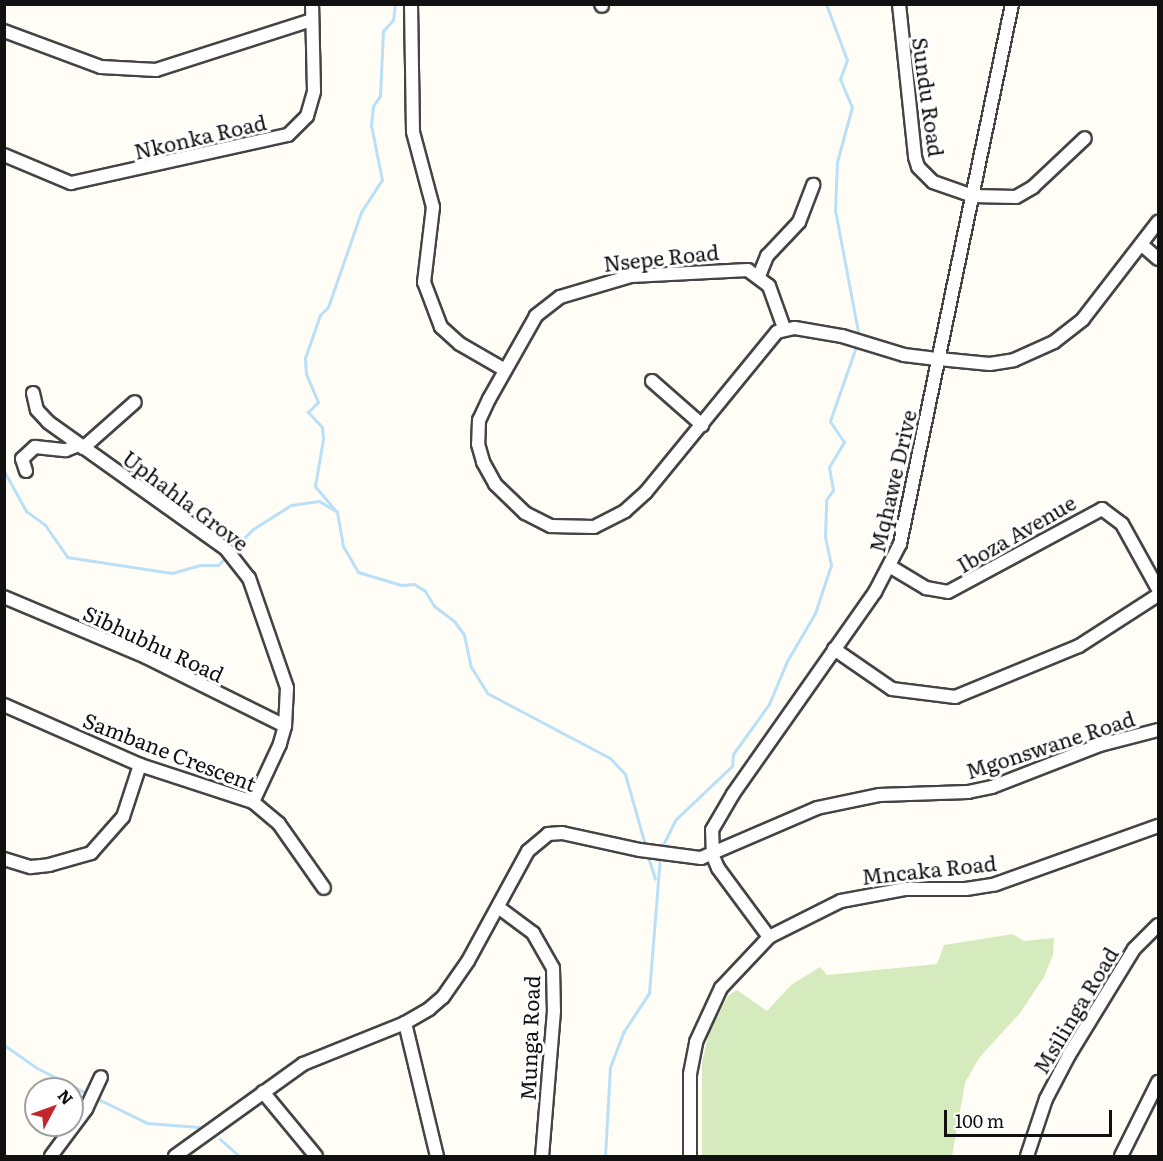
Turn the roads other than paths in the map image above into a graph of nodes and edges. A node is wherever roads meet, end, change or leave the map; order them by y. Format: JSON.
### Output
{"nodes":[{"id":1,"x":312,"y":4,"type":"edge"},
{"id":2,"x":411,"y":4,"type":"edge"},
{"id":3,"x":899,"y":4,"type":"edge"},
{"id":4,"x":1012,"y":4,"type":"edge"},
{"id":5,"x":312,"y":20,"type":"junction"},
{"id":6,"x":4,"y":31,"type":"edge"},
{"id":7,"x":1085,"y":138,"type":"dead end"},
{"id":8,"x":4,"y":155,"type":"edge"},
{"id":9,"x":813,"y":185,"type":"dead end"},
{"id":10,"x":973,"y":196,"type":"junction"},
{"id":11,"x":1158,"y":222,"type":"edge"},
{"id":12,"x":1142,"y":245,"type":"junction"},
{"id":13,"x":1158,"y":259,"type":"edge"},
{"id":14,"x":759,"y":276,"type":"junction"},
{"id":15,"x":784,"y":328,"type":"junction"},
{"id":16,"x":939,"y":359,"type":"junction"},
{"id":17,"x":505,"y":370,"type":"junction"},
{"id":18,"x":652,"y":381,"type":"dead end"},
{"id":19,"x":33,"y":393,"type":"dead end"},
{"id":20,"x":135,"y":402,"type":"dead end"},
{"id":21,"x":702,"y":425,"type":"junction"},
{"id":22,"x":81,"y":447,"type":"junction"},
{"id":23,"x":26,"y":471,"type":"dead end"},
{"id":24,"x":891,"y":567,"type":"junction"},
{"id":25,"x":1158,"y":589,"type":"edge"},
{"id":26,"x":1158,"y":595,"type":"edge"},
{"id":27,"x":4,"y":597,"type":"edge"},
{"id":28,"x":834,"y":649,"type":"junction"},
{"id":29,"x":4,"y":705,"type":"edge"},
{"id":30,"x":285,"y":726,"type":"junction"},
{"id":31,"x":1158,"y":730,"type":"edge"},
{"id":32,"x":140,"y":765,"type":"junction"},
{"id":33,"x":253,"y":802,"type":"junction"},
{"id":34,"x":1158,"y":826,"type":"edge"},
{"id":35,"x":713,"y":856,"type":"junction"},
{"id":36,"x":4,"y":859,"type":"edge"},
{"id":37,"x":324,"y":888,"type":"dead end"},
{"id":38,"x":498,"y":908,"type":"junction"},
{"id":39,"x":1158,"y":925,"type":"edge"},
{"id":40,"x":769,"y":937,"type":"junction"},
{"id":41,"x":405,"y":1023,"type":"junction"},
{"id":42,"x":1158,"y":1082,"type":"edge"},
{"id":43,"x":99,"y":1083,"type":"dead end"},
{"id":44,"x":263,"y":1092,"type":"junction"},
{"id":45,"x":51,"y":1156,"type":"edge"},
{"id":46,"x":175,"y":1156,"type":"edge"},
{"id":47,"x":316,"y":1156,"type":"edge"},
{"id":48,"x":436,"y":1156,"type":"edge"},
{"id":49,"x":542,"y":1156,"type":"edge"},
{"id":50,"x":690,"y":1156,"type":"edge"},
{"id":51,"x":1027,"y":1156,"type":"edge"},
{"id":52,"x":1121,"y":1156,"type":"edge"}],
"edges":[{"from":1,"to":5,"type":"street","name":"Nkonka Road"},
{"from":2,"to":17,"type":"street"},
{"from":3,"to":10,"type":"street","name":"Sundu Road"},
{"from":4,"to":10,"type":"street","name":"Mqhawe Drive"},
{"from":5,"to":6,"type":"street"},
{"from":5,"to":8,"type":"street","name":"Nkonka Road"},
{"from":7,"to":10,"type":"street","name":"Sundu Road"},
{"from":9,"to":14,"type":"street"},
{"from":10,"to":16,"type":"street","name":"Mqhawe Drive"},
{"from":11,"to":12,"type":"street"},
{"from":12,"to":13,"type":"street"},
{"from":12,"to":16,"type":"street"},
{"from":14,"to":15,"type":"street"},
{"from":14,"to":17,"type":"street","name":"Nsepe Road"},
{"from":15,"to":16,"type":"street"},
{"from":15,"to":21,"type":"street","name":"Nsepe Road"},
{"from":16,"to":24,"type":"street","name":"Mqhawe Drive"},
{"from":17,"to":21,"type":"street","name":"Nsepe Road"},
{"from":18,"to":21,"type":"street"},
{"from":19,"to":22,"type":"street","name":"Uphahla Grove"},
{"from":20,"to":22,"type":"street"},
{"from":22,"to":23,"type":"street"},
{"from":22,"to":30,"type":"street","name":"Uphahla Grove"},
{"from":24,"to":25,"type":"street","name":"Iboza Avenue"},
{"from":24,"to":28,"type":"street","name":"Mqhawe Drive"},
{"from":26,"to":28,"type":"street"},
{"from":27,"to":30,"type":"street","name":"Sibhubhu Road"},
{"from":28,"to":35,"type":"street","name":"Mqhawe Drive"},
{"from":29,"to":32,"type":"street","name":"Sambane Crescent"},
{"from":30,"to":33,"type":"street","name":"Uphahla Grove"},
{"from":31,"to":35,"type":"street","name":"Mgonswane Road"},
{"from":32,"to":33,"type":"street","name":"Sambane Crescent"},
{"from":32,"to":36,"type":"street"},
{"from":33,"to":37,"type":"street","name":"Sambane Crescent"},
{"from":34,"to":40,"type":"street","name":"Mncaka Road"},
{"from":35,"to":38,"type":"street"},
{"from":35,"to":40,"type":"street"},
{"from":38,"to":41,"type":"street"},
{"from":38,"to":49,"type":"street","name":"Munga Road"},
{"from":39,"to":51,"type":"street","name":"Msilinga Road"},
{"from":40,"to":50,"type":"street","name":"Mncaka Road"},
{"from":41,"to":44,"type":"street"},
{"from":41,"to":48,"type":"street"},
{"from":42,"to":52,"type":"street"},
{"from":43,"to":45,"type":"street"},
{"from":44,"to":46,"type":"street"},
{"from":44,"to":47,"type":"street"}]}
